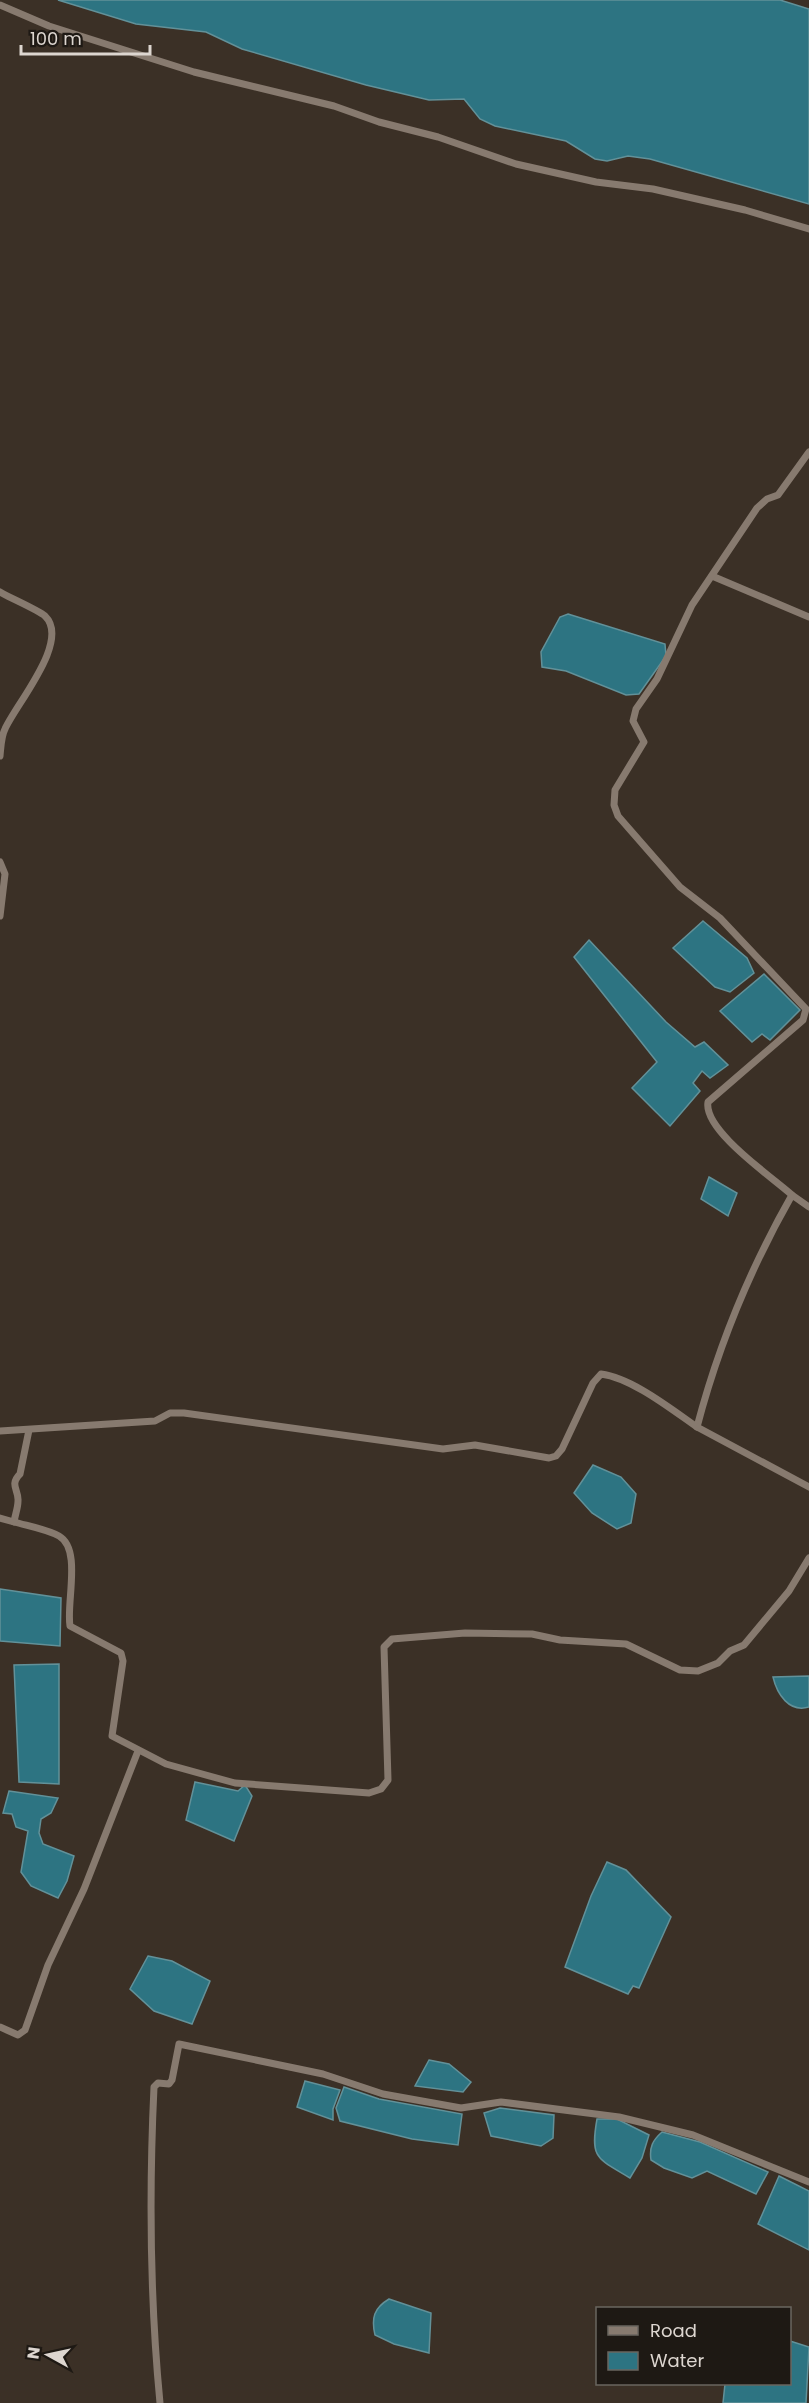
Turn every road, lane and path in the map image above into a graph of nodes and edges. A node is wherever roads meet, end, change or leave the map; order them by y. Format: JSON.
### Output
{"nodes":[{"id":1,"x":0,"y":5,"type":"edge"},
{"id":2,"x":809,"y":229,"type":"edge"},
{"id":3,"x":809,"y":452,"type":"edge"},
{"id":4,"x":712,"y":576,"type":"junction"},
{"id":5,"x":0,"y":592,"type":"edge"},
{"id":6,"x":809,"y":617,"type":"edge"},
{"id":7,"x":0,"y":756,"type":"edge"},
{"id":8,"x":0,"y":862,"type":"edge"},
{"id":9,"x":0,"y":916,"type":"edge"},
{"id":10,"x":792,"y":1195,"type":"junction"},
{"id":11,"x":809,"y":1207,"type":"edge"},
{"id":12,"x":697,"y":1427,"type":"junction"},
{"id":13,"x":29,"y":1430,"type":"junction"},
{"id":14,"x":0,"y":1431,"type":"edge"},
{"id":15,"x":809,"y":1487,"type":"edge"},
{"id":16,"x":0,"y":1518,"type":"edge"},
{"id":17,"x":14,"y":1522,"type":"junction"},
{"id":18,"x":809,"y":1558,"type":"edge"},
{"id":19,"x":138,"y":1751,"type":"junction"},
{"id":20,"x":0,"y":2027,"type":"edge"},
{"id":21,"x":809,"y":2182,"type":"edge"},
{"id":22,"x":160,"y":2403,"type":"edge"}],
"edges":[{"from":1,"to":2,"type":"street"},
{"from":3,"to":4,"type":"street"},
{"from":4,"to":6,"type":"street"},
{"from":4,"to":10,"type":"street"},
{"from":5,"to":7,"type":"street"},
{"from":8,"to":9,"type":"street"},
{"from":10,"to":11,"type":"street"},
{"from":10,"to":12,"type":"street"},
{"from":12,"to":13,"type":"street"},
{"from":12,"to":15,"type":"street"},
{"from":13,"to":14,"type":"street"},
{"from":13,"to":17,"type":"street"},
{"from":16,"to":17,"type":"street"},
{"from":17,"to":19,"type":"street"},
{"from":18,"to":19,"type":"street"},
{"from":19,"to":20,"type":"street"},
{"from":21,"to":22,"type":"street"}]}
